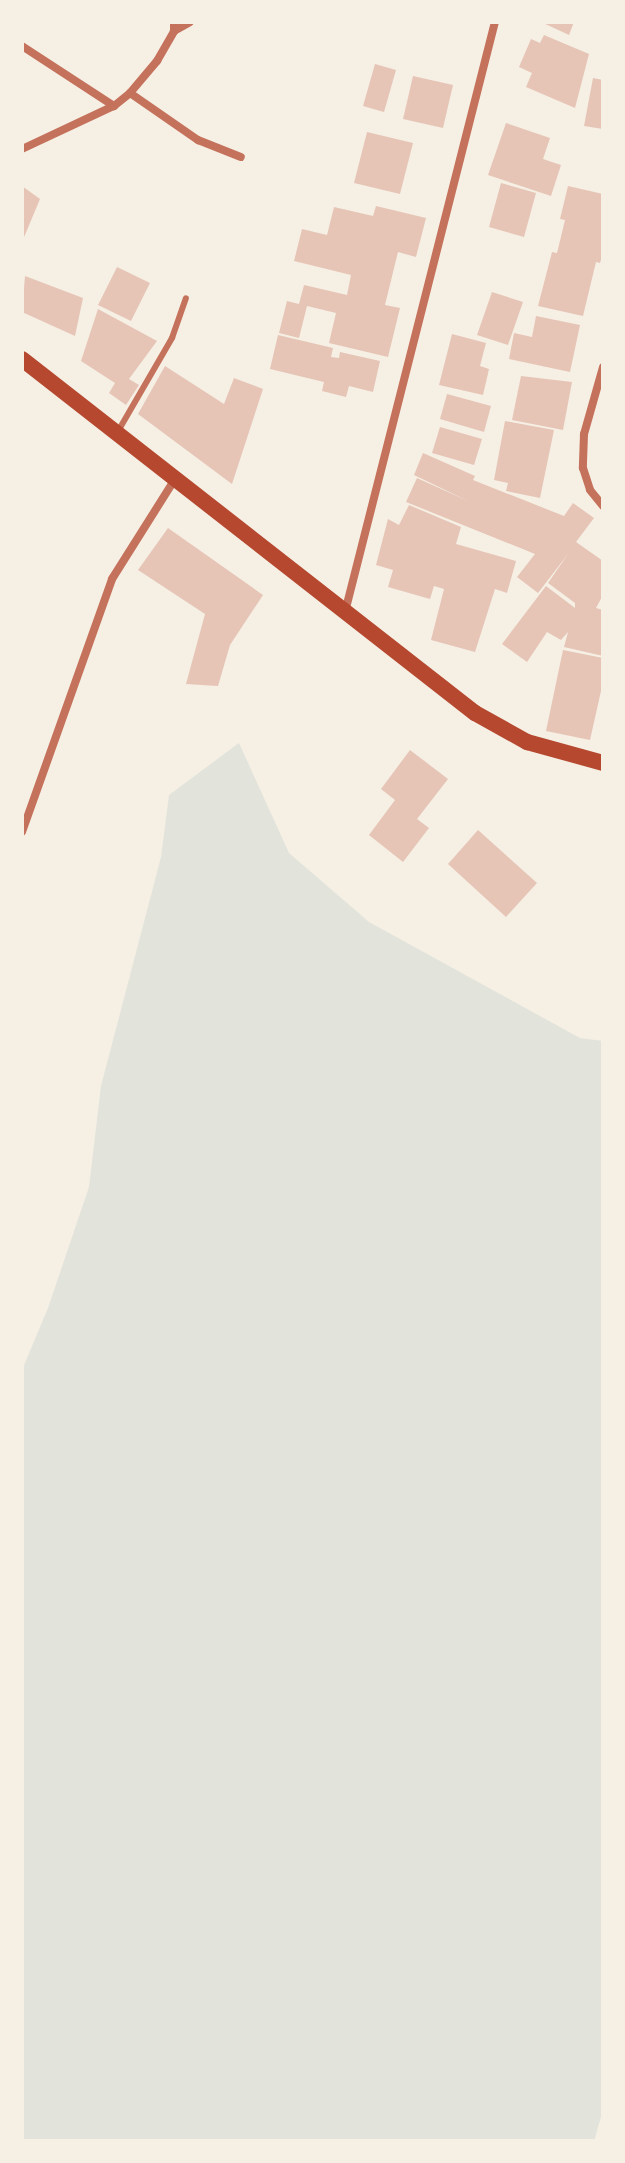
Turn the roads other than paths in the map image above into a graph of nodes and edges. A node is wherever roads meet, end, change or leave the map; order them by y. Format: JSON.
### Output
{"nodes":[{"id":1,"x":190,"y":22,"type":"edge"},
{"id":2,"x":495,"y":22,"type":"edge"},
{"id":3,"x":174,"y":26,"type":"edge"},
{"id":4,"x":22,"y":46,"type":"edge"},
{"id":5,"x":130,"y":93,"type":"junction"},
{"id":6,"x":114,"y":106,"type":"junction"},
{"id":7,"x":22,"y":149,"type":"edge"},
{"id":8,"x":241,"y":157,"type":"dead end"},
{"id":9,"x":186,"y":298,"type":"dead end"},
{"id":10,"x":22,"y":359,"type":"edge"},
{"id":11,"x":603,"y":367,"type":"edge"},
{"id":12,"x":117,"y":433,"type":"junction"},
{"id":13,"x":175,"y":478,"type":"junction"},
{"id":14,"x":603,"y":506,"type":"edge"},
{"id":15,"x":344,"y":613,"type":"junction"},
{"id":16,"x":602,"y":759,"type":"edge"},
{"id":17,"x":22,"y":832,"type":"edge"}],
"edges":[{"from":1,"to":3,"type":"street"},
{"from":2,"to":15,"type":"street"},
{"from":3,"to":5,"type":"street"},
{"from":4,"to":6,"type":"street"},
{"from":5,"to":6,"type":"street"},
{"from":5,"to":8,"type":"street"},
{"from":6,"to":7,"type":"street"},
{"from":9,"to":12,"type":"lane"},
{"from":10,"to":12,"type":"main road"},
{"from":11,"to":14,"type":"street"},
{"from":12,"to":13,"type":"main road"},
{"from":13,"to":15,"type":"main road"},
{"from":13,"to":17,"type":"street"},
{"from":15,"to":16,"type":"main road"}]}
